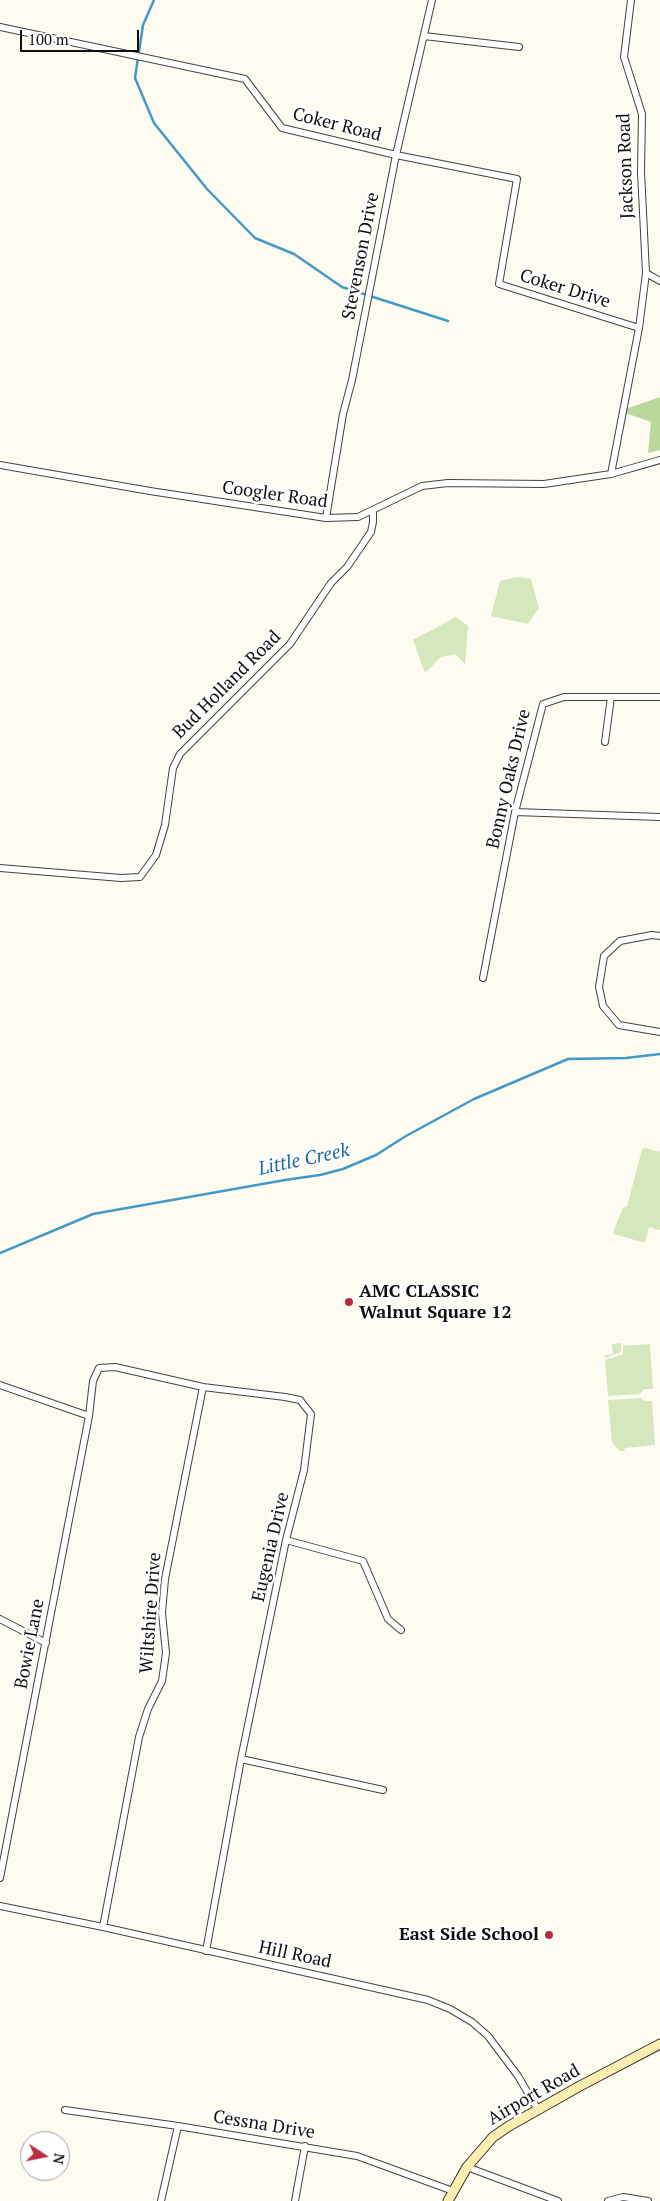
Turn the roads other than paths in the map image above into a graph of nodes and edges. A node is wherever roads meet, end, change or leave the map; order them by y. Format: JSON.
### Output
{"nodes":[{"id":1,"x":432,"y":0,"type":"edge"},
{"id":2,"x":631,"y":0,"type":"edge"},
{"id":3,"x":0,"y":27,"type":"edge"},
{"id":4,"x":424,"y":36,"type":"junction"},
{"id":5,"x":519,"y":47,"type":"dead end"},
{"id":6,"x":396,"y":155,"type":"junction"},
{"id":7,"x":646,"y":273,"type":"junction"},
{"id":8,"x":660,"y":280,"type":"edge"},
{"id":9,"x":639,"y":328,"type":"junction"},
{"id":10,"x":660,"y":460,"type":"edge"},
{"id":11,"x":0,"y":464,"type":"edge"},
{"id":12,"x":611,"y":474,"type":"junction"},
{"id":13,"x":373,"y":510,"type":"junction"},
{"id":14,"x":326,"y":518,"type":"junction"},
{"id":15,"x":611,"y":697,"type":"junction"},
{"id":16,"x":660,"y":697,"type":"edge"},
{"id":17,"x":605,"y":742,"type":"dead end"},
{"id":18,"x":515,"y":812,"type":"junction"},
{"id":19,"x":660,"y":817,"type":"edge"},
{"id":20,"x":0,"y":868,"type":"edge"},
{"id":21,"x":660,"y":936,"type":"edge"},
{"id":22,"x":483,"y":978,"type":"dead end"},
{"id":23,"x":660,"y":1032,"type":"edge"},
{"id":24,"x":0,"y":1386,"type":"edge"},
{"id":25,"x":203,"y":1387,"type":"junction"},
{"id":26,"x":89,"y":1416,"type":"junction"},
{"id":27,"x":286,"y":1540,"type":"junction"},
{"id":28,"x":0,"y":1619,"type":"edge"},
{"id":29,"x":402,"y":1630,"type":"dead end"},
{"id":30,"x":46,"y":1642,"type":"junction"},
{"id":31,"x":242,"y":1759,"type":"junction"},
{"id":32,"x":383,"y":1790,"type":"dead end"},
{"id":33,"x":0,"y":1878,"type":"edge"},
{"id":34,"x":0,"y":1906,"type":"edge"},
{"id":35,"x":103,"y":1927,"type":"junction"},
{"id":36,"x":206,"y":1951,"type":"junction"},
{"id":37,"x":660,"y":2044,"type":"edge"},
{"id":38,"x":65,"y":2110,"type":"dead end"},
{"id":39,"x":538,"y":2110,"type":"junction"},
{"id":40,"x":178,"y":2126,"type":"junction"},
{"id":41,"x":305,"y":2146,"type":"junction"},
{"id":42,"x":467,"y":2167,"type":"junction"},
{"id":43,"x":453,"y":2191,"type":"junction"},
{"id":44,"x":161,"y":2201,"type":"edge"},
{"id":45,"x":295,"y":2201,"type":"edge"},
{"id":46,"x":448,"y":2201,"type":"edge"},
{"id":47,"x":558,"y":2201,"type":"edge"},
{"id":48,"x":608,"y":2201,"type":"edge"},
{"id":49,"x":648,"y":2201,"type":"edge"}],
"edges":[{"from":1,"to":4,"type":"street","name":"Stevenson Drive"},
{"from":2,"to":7,"type":"street","name":"Jackson Road"},
{"from":3,"to":6,"type":"street","name":"Coker Road"},
{"from":4,"to":5,"type":"street"},
{"from":4,"to":6,"type":"street","name":"Stevenson Drive"},
{"from":6,"to":9,"type":"street","name":"Coker Drive"},
{"from":6,"to":14,"type":"street","name":"Stevenson Drive"},
{"from":7,"to":8,"type":"street"},
{"from":7,"to":9,"type":"street","name":"Jackson Road"},
{"from":9,"to":12,"type":"street"},
{"from":10,"to":12,"type":"street","name":"Coogler Road"},
{"from":11,"to":14,"type":"street","name":"Coogler Road"},
{"from":12,"to":13,"type":"street","name":"Coogler Road"},
{"from":13,"to":14,"type":"street","name":"Coogler Road"},
{"from":13,"to":20,"type":"street","name":"Bud Holland Road"},
{"from":15,"to":16,"type":"street","name":"Bonny Oaks Drive"},
{"from":15,"to":17,"type":"street"},
{"from":15,"to":18,"type":"street","name":"Bonny Oaks Drive"},
{"from":18,"to":19,"type":"street"},
{"from":18,"to":22,"type":"street","name":"Bonny Oaks Drive"},
{"from":21,"to":23,"type":"street"},
{"from":24,"to":26,"type":"street"},
{"from":25,"to":26,"type":"street","name":"Eugenia Drive"},
{"from":25,"to":27,"type":"street","name":"Eugenia Drive"},
{"from":25,"to":35,"type":"street","name":"Wiltshire Drive"},
{"from":26,"to":30,"type":"street","name":"Bowie Lane"},
{"from":27,"to":29,"type":"street"},
{"from":27,"to":31,"type":"street","name":"Eugenia Drive"},
{"from":28,"to":30,"type":"street"},
{"from":30,"to":33,"type":"street","name":"Bowie Lane"},
{"from":31,"to":32,"type":"street"},
{"from":31,"to":36,"type":"street","name":"Eugenia Drive"},
{"from":34,"to":35,"type":"street","name":"Hill Road"},
{"from":35,"to":36,"type":"street","name":"Hill Road"},
{"from":36,"to":39,"type":"street","name":"Hill Road"},
{"from":37,"to":39,"type":"street","name":"Airport Road"},
{"from":38,"to":40,"type":"street","name":"Cessna Drive"},
{"from":39,"to":42,"type":"street","name":"Airport Road"},
{"from":40,"to":41,"type":"street","name":"Cessna Drive"},
{"from":40,"to":44,"type":"street"},
{"from":41,"to":43,"type":"street","name":"Cessna Drive"},
{"from":41,"to":45,"type":"street"},
{"from":42,"to":43,"type":"street","name":"Airport Road"},
{"from":42,"to":47,"type":"street"},
{"from":43,"to":46,"type":"street","name":"Airport Road"},
{"from":48,"to":49,"type":"street"}]}
